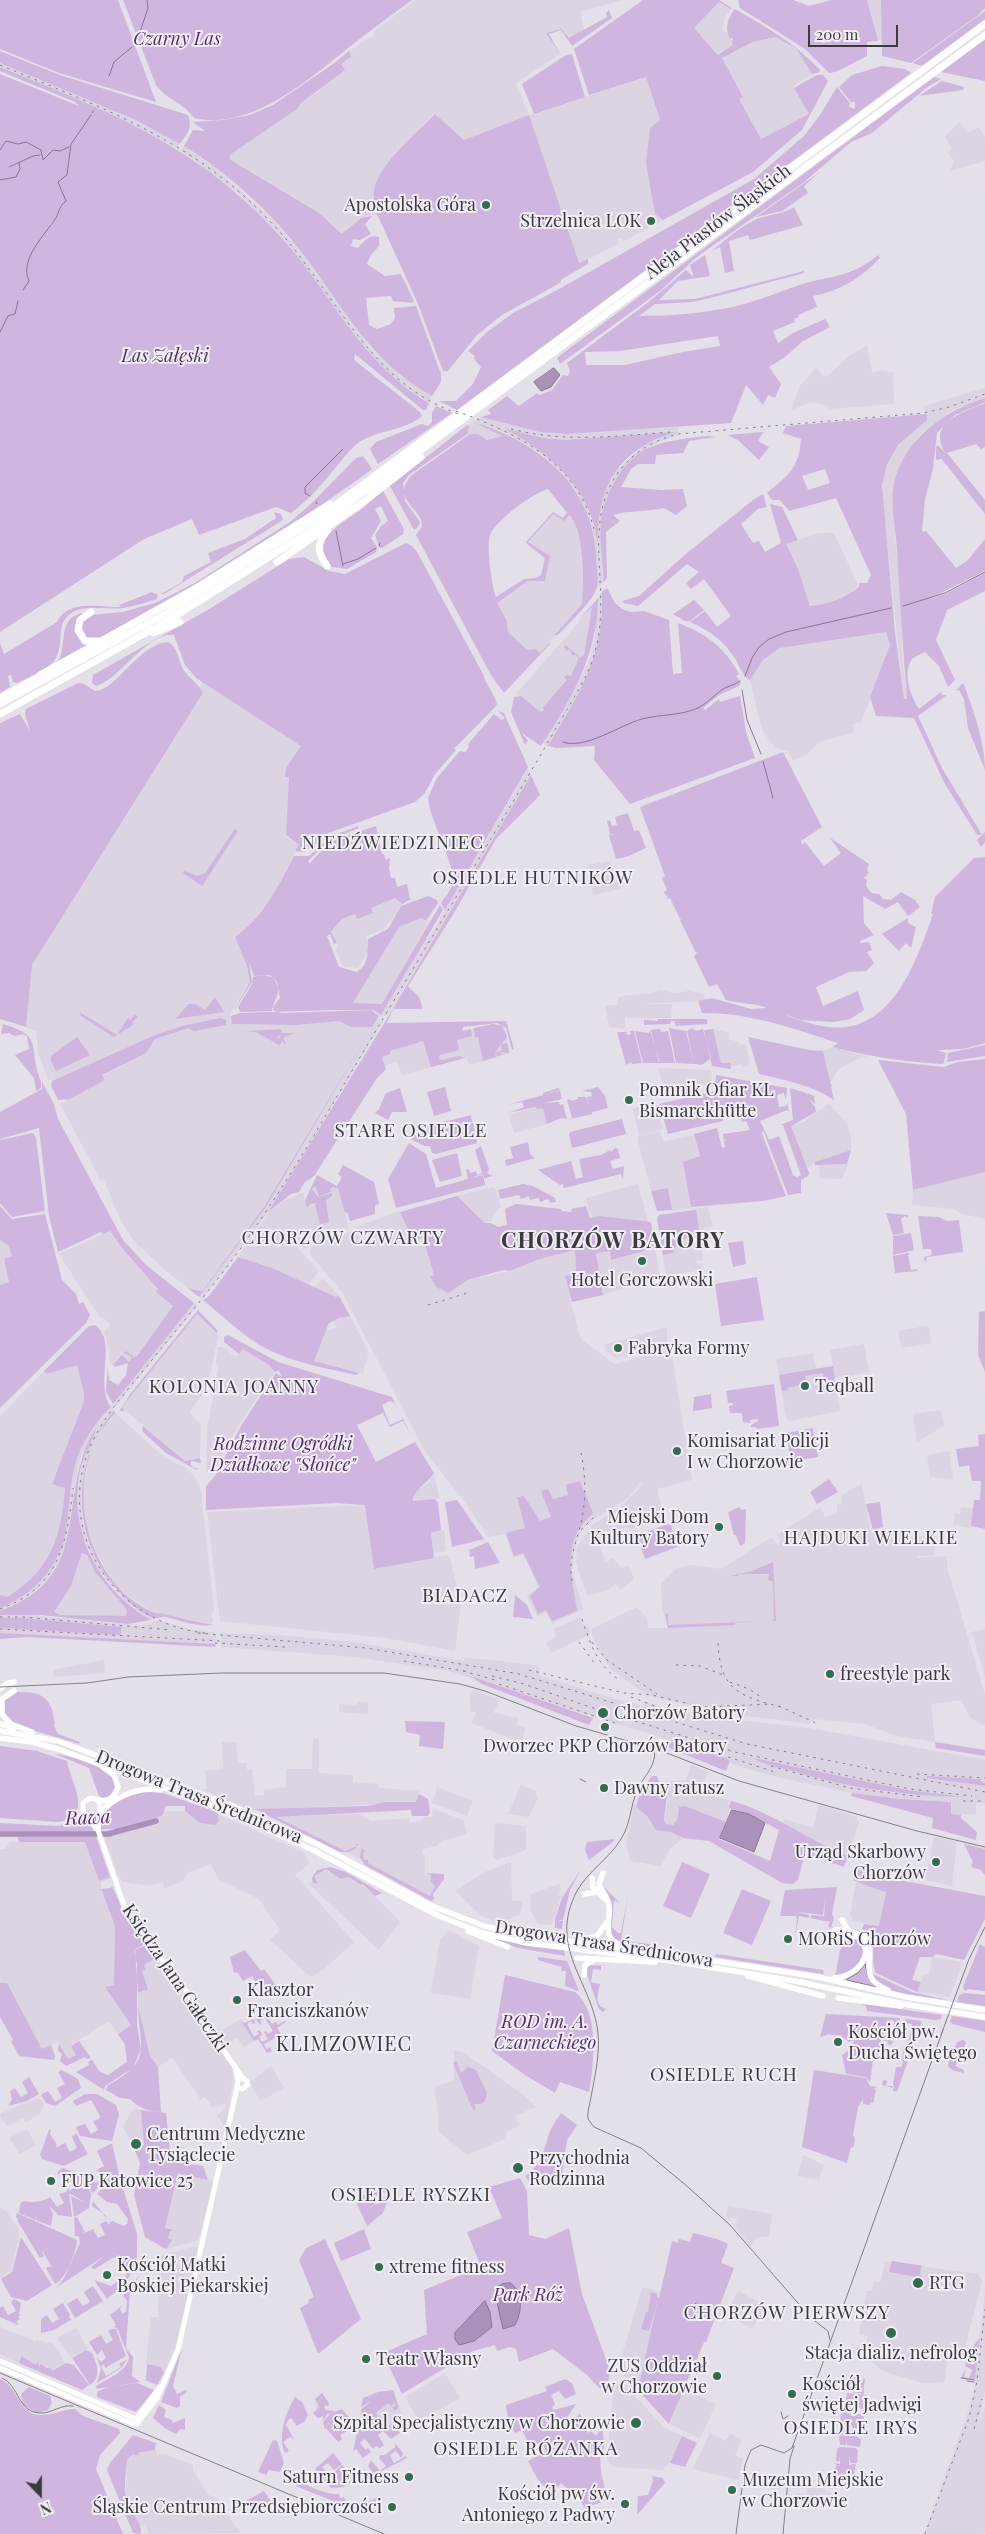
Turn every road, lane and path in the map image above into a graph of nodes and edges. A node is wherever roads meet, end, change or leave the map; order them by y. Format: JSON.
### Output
{"nodes":[{"id":1,"x":985,"y":24,"type":"edge"},
{"id":2,"x":985,"y":35,"type":"edge"},
{"id":3,"x":388,"y":475,"type":"junction"},
{"id":4,"x":374,"y":486,"type":"junction"},
{"id":5,"x":342,"y":500,"type":"junction"},
{"id":6,"x":336,"y":522,"type":"junction"},
{"id":7,"x":277,"y":562,"type":"dead end"},
{"id":8,"x":326,"y":566,"type":"dead end"},
{"id":9,"x":91,"y":612,"type":"dead end"},
{"id":10,"x":180,"y":622,"type":"dead end"},
{"id":11,"x":106,"y":639,"type":"junction"},
{"id":12,"x":136,"y":639,"type":"junction"},
{"id":13,"x":40,"y":675,"type":"joint"},
{"id":14,"x":0,"y":697,"type":"edge"},
{"id":15,"x":0,"y":704,"type":"edge"},
{"id":16,"x":0,"y":714,"type":"edge"},
{"id":17,"x":14,"y":1682,"type":"dead end"},
{"id":18,"x":0,"y":1689,"type":"edge"},
{"id":19,"x":14,"y":1691,"type":"dead end"},
{"id":20,"x":0,"y":1724,"type":"edge"},
{"id":21,"x":23,"y":1729,"type":"junction"},
{"id":22,"x":0,"y":1731,"type":"edge"},
{"id":23,"x":0,"y":1738,"type":"edge"},
{"id":24,"x":48,"y":1738,"type":"junction"},
{"id":25,"x":0,"y":1742,"type":"edge"},
{"id":26,"x":32,"y":1742,"type":"junction"},
{"id":27,"x":98,"y":1763,"type":"junction"},
{"id":28,"x":172,"y":1791,"type":"junction"},
{"id":29,"x":98,"y":1800,"type":"junction"},
{"id":30,"x":99,"y":1813,"type":"junction"},
{"id":31,"x":87,"y":1817,"type":"junction"},
{"id":32,"x":98,"y":1830,"type":"junction"},
{"id":33,"x":603,"y":1873,"type":"dead end"},
{"id":34,"x":590,"y":1882,"type":"dead end"},
{"id":35,"x":600,"y":1892,"type":"junction"},
{"id":36,"x":584,"y":1894,"type":"dead end"},
{"id":37,"x":842,"y":1920,"type":"dead end"},
{"id":38,"x":607,"y":1922,"type":"junction"},
{"id":39,"x":456,"y":1924,"type":"junction"},
{"id":40,"x":838,"y":1931,"type":"dead end"},
{"id":41,"x":848,"y":1933,"type":"junction"},
{"id":42,"x":568,"y":1941,"type":"junction"},
{"id":43,"x":838,"y":1942,"type":"dead end"},
{"id":44,"x":508,"y":1947,"type":"dead end"},
{"id":45,"x":630,"y":1949,"type":"junction"},
{"id":46,"x":577,"y":1958,"type":"dead end"},
{"id":47,"x":595,"y":1960,"type":"junction"},
{"id":48,"x":672,"y":1961,"type":"junction"},
{"id":49,"x":729,"y":1970,"type":"junction"},
{"id":50,"x":584,"y":1974,"type":"dead end"},
{"id":51,"x":818,"y":1977,"type":"junction"},
{"id":52,"x":824,"y":1996,"type":"dead end"},
{"id":53,"x":906,"y":1997,"type":"junction"},
{"id":54,"x":838,"y":1998,"type":"dead end"},
{"id":55,"x":939,"y":2010,"type":"junction"},
{"id":56,"x":985,"y":2010,"type":"edge"},
{"id":57,"x":985,"y":2017,"type":"edge"},
{"id":58,"x":241,"y":2079,"type":"junction"},
{"id":59,"x":240,"y":2088,"type":"junction"},
{"id":60,"x":178,"y":2347,"type":"junction"},
{"id":61,"x":0,"y":2361,"type":"edge"},
{"id":62,"x":0,"y":2368,"type":"edge"},
{"id":63,"x":70,"y":2394,"type":"junction"}],
"edges":[{"from":1,"to":3,"type":"highway","name":"Aleja Piastów Śląskich"},
{"from":2,"to":3,"type":"highway","name":"Aleja Piastów Śląskich"},
{"from":3,"to":4,"type":"highway"},
{"from":3,"to":4,"type":"highway"},
{"from":4,"to":5,"type":"highway"},
{"from":4,"to":6,"type":"highway"},
{"from":4,"to":12,"type":"highway"},
{"from":5,"to":11,"type":"highway"},
{"from":5,"to":15,"type":"highway"},
{"from":6,"to":7,"type":"highway"},
{"from":6,"to":8,"type":"highway"},
{"from":9,"to":11,"type":"highway"},
{"from":10,"to":12,"type":"highway"},
{"from":11,"to":13,"type":"highway"},
{"from":12,"to":16,"type":"highway"},
{"from":13,"to":14,"type":"main road"},
{"from":17,"to":18,"type":"main road"},
{"from":19,"to":21,"type":"main road"},
{"from":20,"to":21,"type":"main road"},
{"from":21,"to":24,"type":"main road"},
{"from":22,"to":24,"type":"main road"},
{"from":23,"to":26,"type":"main road"},
{"from":24,"to":42,"type":"main road","name":"Drogowa Trasa Średnicowa"},
{"from":25,"to":26,"type":"main road"},
{"from":26,"to":27,"type":"main road","name":"Drogowa Trasa Średnicowa"},
{"from":27,"to":28,"type":"main road","name":"Drogowa Trasa Średnicowa"},
{"from":27,"to":29,"type":"main road"},
{"from":28,"to":30,"type":"main road"},
{"from":28,"to":39,"type":"main road","name":"Drogowa Trasa Średnicowa"},
{"from":29,"to":30,"type":"main road"},
{"from":29,"to":31,"type":"main road"},
{"from":30,"to":31,"type":"main road"},
{"from":30,"to":32,"type":"main road","name":"Księdza Jana Gałeczki"},
{"from":31,"to":32,"type":"main road","name":"Księdza Jana Gałeczki"},
{"from":32,"to":58,"type":"main road","name":"Księdza Jana Gałeczki"},
{"from":33,"to":35,"type":"main road"},
{"from":34,"to":35,"type":"main road"},
{"from":35,"to":36,"type":"main road"},
{"from":35,"to":38,"type":"main road"},
{"from":37,"to":41,"type":"main road"},
{"from":38,"to":42,"type":"main road"},
{"from":38,"to":45,"type":"main road"},
{"from":39,"to":44,"type":"main road"},
{"from":39,"to":48,"type":"main road","name":"Drogowa Trasa Średnicowa"},
{"from":40,"to":41,"type":"main road"},
{"from":41,"to":43,"type":"main road"},
{"from":41,"to":51,"type":"main road"},
{"from":41,"to":53,"type":"main road"},
{"from":42,"to":45,"type":"main road","name":"Drogowa Trasa Średnicowa"},
{"from":45,"to":51,"type":"main road","name":"Drogowa Trasa Średnicowa"},
{"from":46,"to":47,"type":"main road"},
{"from":47,"to":48,"type":"main road"},
{"from":47,"to":50,"type":"main road"},
{"from":48,"to":49,"type":"main road","name":"Drogowa Trasa Średnicowa"},
{"from":49,"to":52,"type":"main road"},
{"from":49,"to":55,"type":"main road","name":"Drogowa Trasa Średnicowa"},
{"from":51,"to":53,"type":"main road","name":"Drogowa Trasa Średnicowa"},
{"from":53,"to":56,"type":"main road","name":"Drogowa Trasa Średnicowa"},
{"from":54,"to":55,"type":"main road"},
{"from":55,"to":57,"type":"main road","name":"Drogowa Trasa Średnicowa"},
{"from":58,"to":59,"type":"main road"},
{"from":58,"to":59,"type":"main road"},
{"from":59,"to":60,"type":"main road"},
{"from":60,"to":63,"type":"main road"},
{"from":60,"to":63,"type":"main road"},
{"from":61,"to":63,"type":"main road"},
{"from":62,"to":63,"type":"main road"}]}
